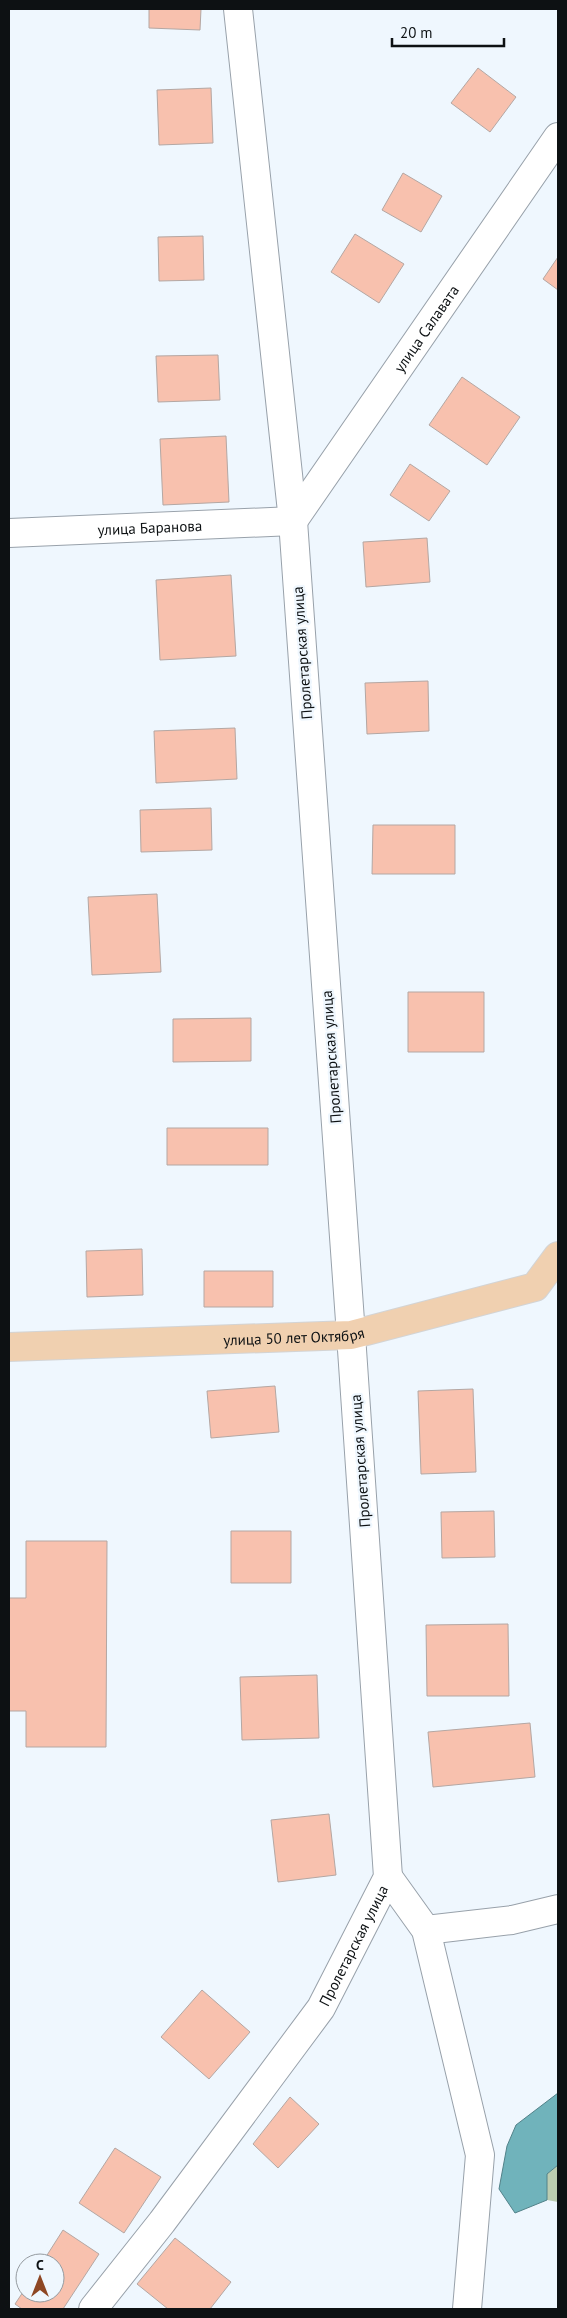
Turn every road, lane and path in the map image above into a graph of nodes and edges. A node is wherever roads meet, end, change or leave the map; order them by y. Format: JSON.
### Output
{"nodes":[{"id":1,"x":238,"y":9,"type":"edge"},
{"id":2,"x":558,"y":136,"type":"edge"},
{"id":3,"x":293,"y":521,"type":"junction"},
{"id":4,"x":9,"y":533,"type":"edge"},
{"id":5,"x":558,"y":1256,"type":"edge"},
{"id":6,"x":352,"y":1335,"type":"junction"},
{"id":7,"x":9,"y":1347,"type":"edge"},
{"id":8,"x":388,"y":1877,"type":"junction"},
{"id":9,"x":558,"y":1909,"type":"edge"},
{"id":10,"x":426,"y":1930,"type":"junction"},
{"id":11,"x":93,"y":2309,"type":"edge"},
{"id":12,"x":467,"y":2309,"type":"edge"}],
"edges":[{"from":1,"to":3,"type":"street","name":"Пролетарская улица"},
{"from":2,"to":3,"type":"street","name":"улица Салавата"},
{"from":3,"to":4,"type":"street","name":"улица Баранова"},
{"from":3,"to":6,"type":"street","name":"Пролетарская улица"},
{"from":5,"to":6,"type":"main road","name":"улица 50 лет Октября"},
{"from":6,"to":7,"type":"main road","name":"улица 50 лет Октября"},
{"from":6,"to":8,"type":"street","name":"Пролетарская улица"},
{"from":8,"to":10,"type":"street"},
{"from":8,"to":11,"type":"street","name":"Пролетарская улица"},
{"from":9,"to":10,"type":"street"},
{"from":10,"to":12,"type":"street"}]}
